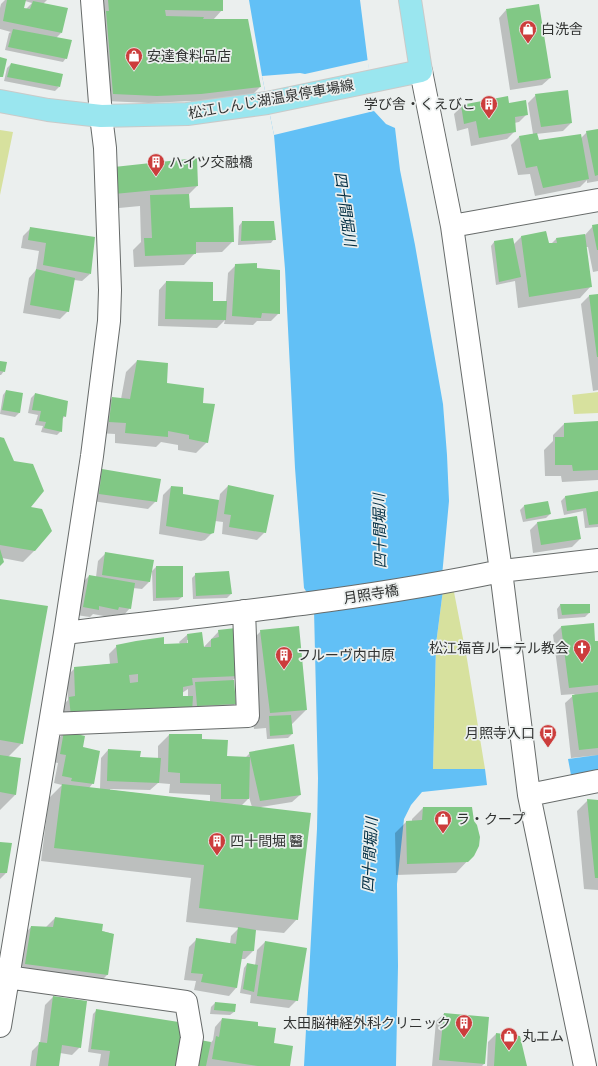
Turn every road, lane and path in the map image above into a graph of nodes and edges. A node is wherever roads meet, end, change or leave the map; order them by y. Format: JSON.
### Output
{"nodes":[{"id":1,"x":92,"y":0,"type":"edge"},
{"id":2,"x":410,"y":0,"type":"edge"},
{"id":3,"x":421,"y":72,"type":"junction"},
{"id":4,"x":0,"y":101,"type":"edge"},
{"id":5,"x":101,"y":116,"type":"junction"},
{"id":6,"x":598,"y":200,"type":"edge"},
{"id":7,"x":452,"y":226,"type":"junction"},
{"id":8,"x":598,"y":560,"type":"edge"},
{"id":9,"x":501,"y":571,"type":"junction"},
{"id":10,"x":244,"y":611,"type":"junction"},
{"id":11,"x":65,"y":633,"type":"junction"},
{"id":12,"x":50,"y":724,"type":"junction"},
{"id":13,"x":598,"y":781,"type":"edge"},
{"id":14,"x":529,"y":795,"type":"junction"},
{"id":15,"x":7,"y":977,"type":"junction"},
{"id":16,"x":0,"y":1026,"type":"edge"},
{"id":17,"x":187,"y":1066,"type":"edge"},
{"id":18,"x":585,"y":1066,"type":"edge"}],
"edges":[{"from":1,"to":5,"type":"street"},
{"from":2,"to":3,"type":"main road"},
{"from":3,"to":5,"type":"main road","name":"松江しんじ湖温泉停車場線"},
{"from":3,"to":7,"type":"street"},
{"from":4,"to":5,"type":"main road","name":"松江しんじ湖温泉停車場線"},
{"from":5,"to":11,"type":"street"},
{"from":6,"to":7,"type":"street"},
{"from":7,"to":9,"type":"street"},
{"from":8,"to":9,"type":"street","name":"月照寺橋"},
{"from":9,"to":10,"type":"street","name":"月照寺橋"},
{"from":9,"to":14,"type":"street"},
{"from":10,"to":11,"type":"street","name":"月照寺橋"},
{"from":10,"to":12,"type":"street"},
{"from":11,"to":12,"type":"street"},
{"from":12,"to":15,"type":"street"},
{"from":13,"to":14,"type":"street"},
{"from":14,"to":18,"type":"street"},
{"from":15,"to":16,"type":"street"},
{"from":15,"to":17,"type":"street"}]}
